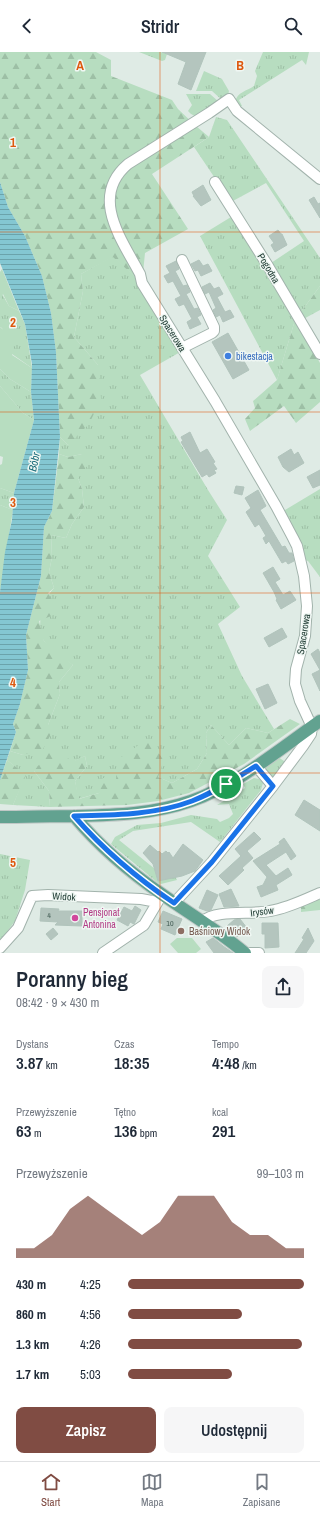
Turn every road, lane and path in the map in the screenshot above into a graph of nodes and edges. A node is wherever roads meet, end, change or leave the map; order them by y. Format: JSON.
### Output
{"nodes":[{"id":1,"x":320,"y":179,"type":"edge"},
{"id":2,"x":215,"y":182,"type":"dead end"},
{"id":3,"x":182,"y":260,"type":"dead end"},
{"id":4,"x":182,"y":348,"type":"junction"},
{"id":5,"x":320,"y":354,"type":"edge"},
{"id":6,"x":316,"y":724,"type":"edge"},
{"id":7,"x":256,"y":766,"type":"junction"},
{"id":8,"x":273,"y":786,"type":"junction"},
{"id":9,"x":74,"y":816,"type":"junction"},
{"id":10,"x":0,"y":817,"type":"edge"},
{"id":11,"x":320,"y":893,"type":"edge"},
{"id":12,"x":159,"y":898,"type":"junction"},
{"id":13,"x":174,"y":903,"type":"junction"},
{"id":14,"x":203,"y":921,"type":"junction"},
{"id":15,"x":0,"y":948,"type":"edge"},
{"id":16,"x":103,"y":953,"type":"edge"},
{"id":17,"x":245,"y":953,"type":"edge"},
{"id":18,"x":259,"y":953,"type":"edge"}],
"edges":[{"from":1,"to":4,"type":"street","name":"Spacerowa"},
{"from":2,"to":5,"type":"street","name":"Pogodna"},
{"from":3,"to":4,"type":"street"},
{"from":4,"to":6,"type":"street","name":"Spacerowa"},
{"from":6,"to":7,"type":"main road"},
{"from":6,"to":8,"type":"street"},
{"from":7,"to":8,"type":"street"},
{"from":7,"to":9,"type":"main road"},
{"from":8,"to":13,"type":"street"},
{"from":9,"to":10,"type":"main road"},
{"from":9,"to":12,"type":"main road"},
{"from":11,"to":14,"type":"street","name":"Irysów"},
{"from":12,"to":13,"type":"main road"},
{"from":12,"to":15,"type":"street","name":"Widok"},
{"from":12,"to":16,"type":"street"},
{"from":13,"to":14,"type":"main road"},
{"from":14,"to":17,"type":"main road"},
{"from":17,"to":18,"type":"street"}]}
